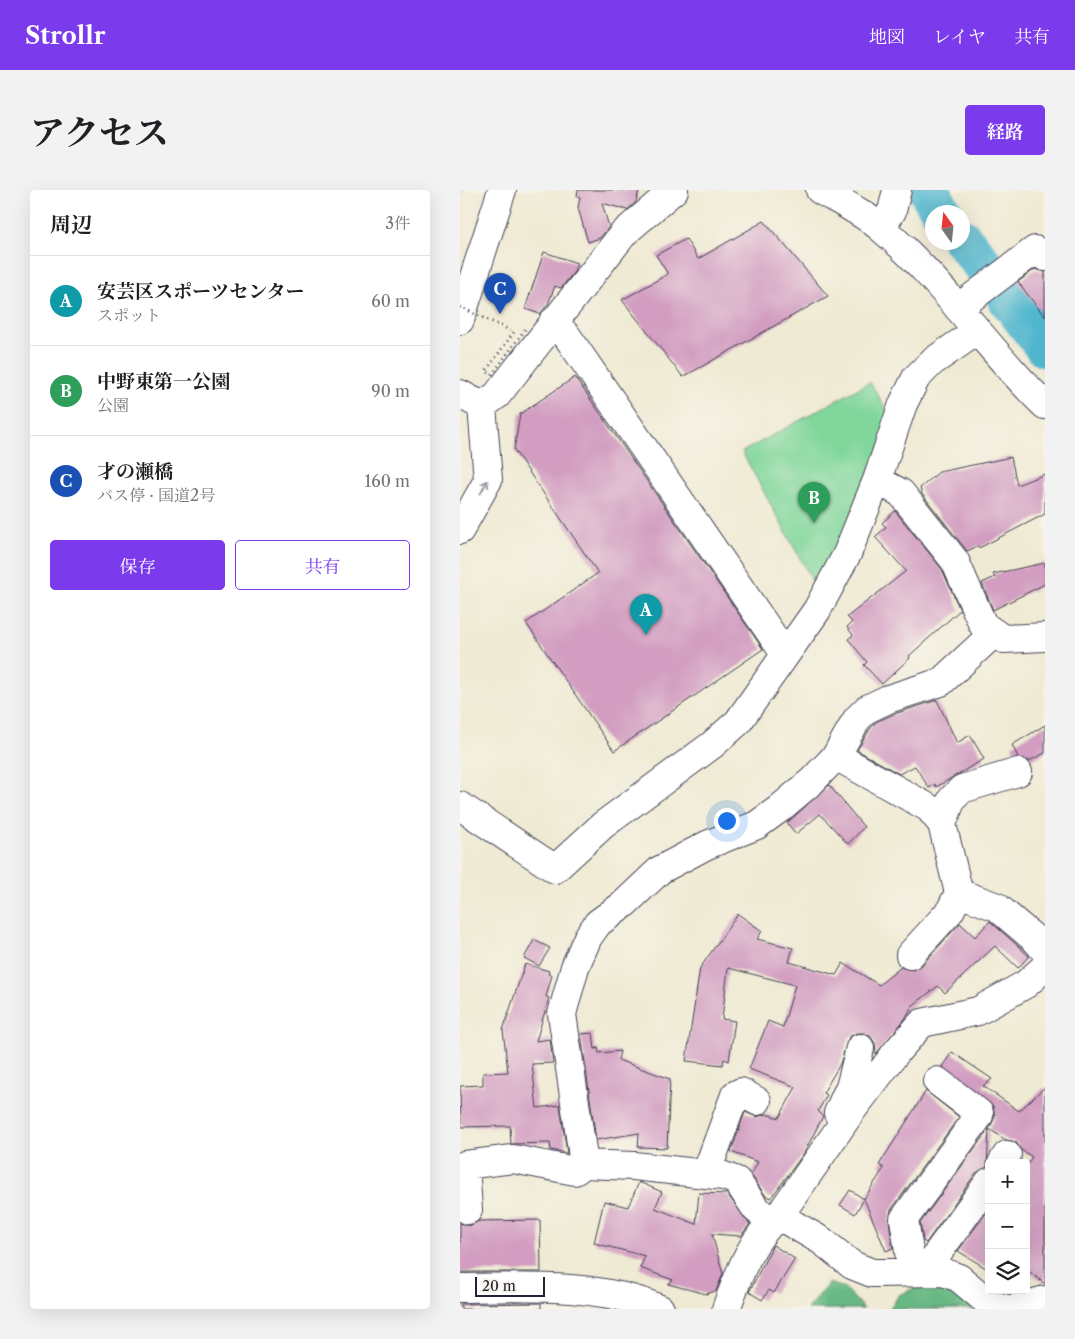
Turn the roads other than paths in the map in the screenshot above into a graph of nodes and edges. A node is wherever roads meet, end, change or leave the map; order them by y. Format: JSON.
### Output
{"nodes":[{"id":1,"x":502,"y":190,"type":"edge"},
{"id":2,"x":674,"y":190,"type":"edge"},
{"id":3,"x":820,"y":190,"type":"edge"},
{"id":4,"x":897,"y":190,"type":"edge"},
{"id":5,"x":881,"y":228,"type":"junction"},
{"id":6,"x":1045,"y":258,"type":"edge"},
{"id":7,"x":958,"y":308,"type":"junction"},
{"id":8,"x":460,"y":320,"type":"edge"},
{"id":9,"x":553,"y":322,"type":"junction"},
{"id":10,"x":977,"y":331,"type":"junction"},
{"id":11,"x":471,"y":400,"type":"edge"},
{"id":12,"x":1045,"y":405,"type":"edge"},
{"id":13,"x":877,"y":480,"type":"junction"},
{"id":14,"x":460,"y":530,"type":"edge"},
{"id":15,"x":993,"y":634,"type":"junction"},
{"id":16,"x":1045,"y":637,"type":"edge"},
{"id":17,"x":785,"y":654,"type":"junction"},
{"id":18,"x":836,"y":756,"type":"junction"},
{"id":19,"x":1018,"y":772,"type":"dead end"},
{"id":20,"x":460,"y":806,"type":"edge"},
{"id":21,"x":942,"y":824,"type":"junction"},
{"id":22,"x":959,"y":893,"type":"junction"},
{"id":23,"x":1045,"y":951,"type":"edge"},
{"id":24,"x":910,"y":955,"type":"dead end"},
{"id":25,"x":1042,"y":980,"type":"edge"},
{"id":26,"x":860,"y":1048,"type":"dead end"},
{"id":27,"x":937,"y":1080,"type":"dead end"},
{"id":28,"x":757,"y":1101,"type":"dead end"},
{"id":29,"x":837,"y":1130,"type":"junction"},
{"id":30,"x":584,"y":1164,"type":"junction"},
{"id":31,"x":706,"y":1174,"type":"junction"},
{"id":32,"x":985,"y":1188,"type":"edge"},
{"id":33,"x":468,"y":1210,"type":"dead end"},
{"id":34,"x":775,"y":1219,"type":"junction"},
{"id":35,"x":921,"y":1271,"type":"junction"},
{"id":36,"x":460,"y":1288,"type":"edge"},
{"id":37,"x":1045,"y":1300,"type":"edge"},
{"id":38,"x":660,"y":1309,"type":"edge"},
{"id":39,"x":726,"y":1309,"type":"edge"},
{"id":40,"x":1007,"y":1309,"type":"edge"},
{"id":41,"x":1012,"y":1309,"type":"edge"}],
"edges":[{"from":1,"to":8,"type":"main road"},
{"from":2,"to":9,"type":"main road"},
{"from":3,"to":5,"type":"main road"},
{"from":4,"to":5,"type":"main road"},
{"from":5,"to":7,"type":"main road"},
{"from":6,"to":7,"type":"main road"},
{"from":7,"to":10,"type":"main road"},
{"from":9,"to":11,"type":"main road"},
{"from":9,"to":17,"type":"main road"},
{"from":10,"to":12,"type":"main road"},
{"from":10,"to":13,"type":"main road"},
{"from":14,"to":11,"type":"main road","one_way":true},
{"from":13,"to":15,"type":"main road"},
{"from":13,"to":17,"type":"main road"},
{"from":15,"to":16,"type":"main road"},
{"from":15,"to":18,"type":"main road"},
{"from":17,"to":20,"type":"main road"},
{"from":18,"to":21,"type":"main road"},
{"from":18,"to":30,"type":"main road"},
{"from":19,"to":21,"type":"main road"},
{"from":21,"to":22,"type":"main road"},
{"from":22,"to":23,"type":"main road"},
{"from":22,"to":24,"type":"main road"},
{"from":25,"to":29,"type":"main road"},
{"from":26,"to":29,"type":"main road"},
{"from":27,"to":35,"type":"main road"},
{"from":28,"to":31,"type":"main road"},
{"from":29,"to":34,"type":"main road"},
{"from":30,"to":31,"type":"main road"},
{"from":30,"to":33,"type":"main road"},
{"from":31,"to":34,"type":"main road"},
{"from":32,"to":35,"type":"main road"},
{"from":34,"to":35,"type":"main road"},
{"from":34,"to":39,"type":"main road"},
{"from":35,"to":40,"type":"main road"},
{"from":36,"to":38,"type":"main road"},
{"from":37,"to":41,"type":"main road"}]}
